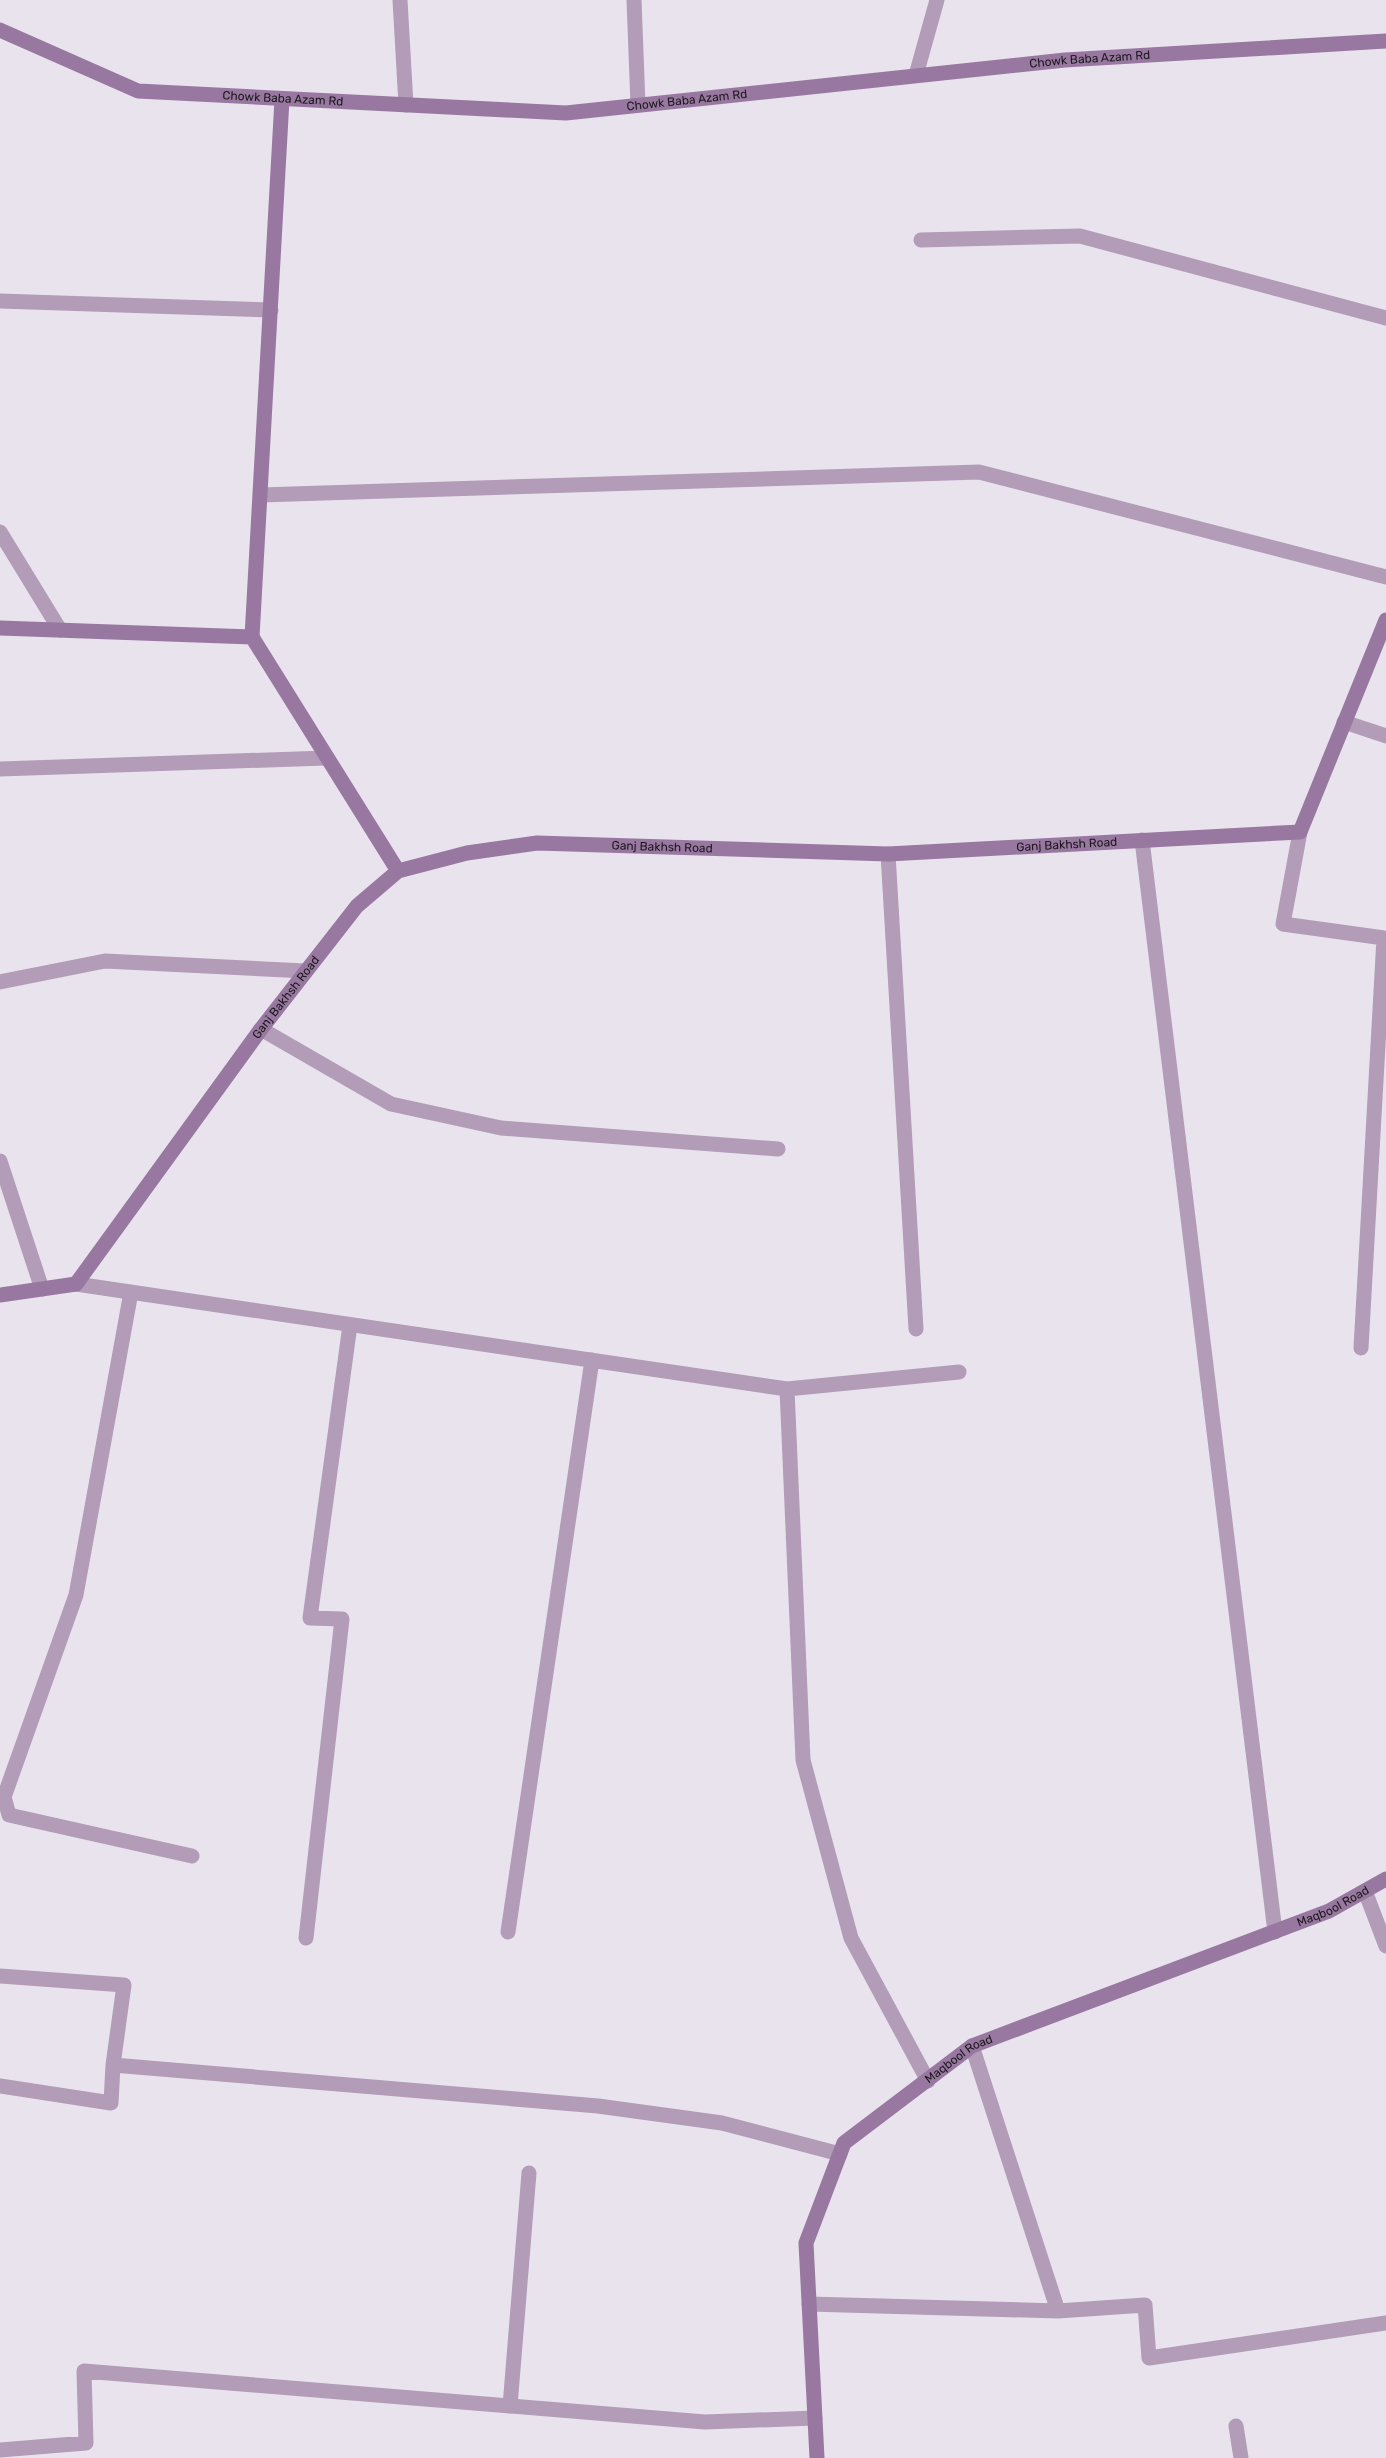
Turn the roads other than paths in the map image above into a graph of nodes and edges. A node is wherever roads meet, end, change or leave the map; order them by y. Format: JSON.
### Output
{"nodes":[{"id":1,"x":400,"y":0,"type":"edge"},
{"id":2,"x":634,"y":0,"type":"edge"},
{"id":3,"x":937,"y":0,"type":"edge"},
{"id":4,"x":0,"y":30,"type":"edge"},
{"id":5,"x":1386,"y":41,"type":"edge"},
{"id":6,"x":916,"y":75,"type":"junction"},
{"id":7,"x":282,"y":99,"type":"junction"},
{"id":8,"x":406,"y":105,"type":"junction"},
{"id":9,"x":638,"y":105,"type":"junction"},
{"id":10,"x":921,"y":240,"type":"dead end"},
{"id":11,"x":0,"y":301,"type":"edge"},
{"id":12,"x":271,"y":310,"type":"junction"},
{"id":13,"x":1386,"y":318,"type":"edge"},
{"id":14,"x":261,"y":495,"type":"junction"},
{"id":15,"x":0,"y":532,"type":"edge"},
{"id":16,"x":1386,"y":577,"type":"edge"},
{"id":17,"x":1386,"y":620,"type":"edge"},
{"id":18,"x":0,"y":628,"type":"edge"},
{"id":19,"x":60,"y":630,"type":"junction"},
{"id":20,"x":252,"y":637,"type":"junction"},
{"id":21,"x":1344,"y":722,"type":"junction"},
{"id":22,"x":1386,"y":736,"type":"edge"},
{"id":23,"x":326,"y":758,"type":"junction"},
{"id":24,"x":0,"y":769,"type":"edge"},
{"id":25,"x":1300,"y":832,"type":"junction"},
{"id":26,"x":1142,"y":840,"type":"junction"},
{"id":27,"x":888,"y":854,"type":"junction"},
{"id":28,"x":398,"y":871,"type":"junction"},
{"id":29,"x":306,"y":971,"type":"junction"},
{"id":30,"x":0,"y":982,"type":"edge"},
{"id":31,"x":261,"y":1029,"type":"junction"},
{"id":32,"x":778,"y":1149,"type":"dead end"},
{"id":33,"x":0,"y":1161,"type":"edge"},
{"id":34,"x":76,"y":1284,"type":"junction"},
{"id":35,"x":42,"y":1289,"type":"junction"},
{"id":36,"x":131,"y":1292,"type":"junction"},
{"id":37,"x":0,"y":1295,"type":"edge"},
{"id":38,"x":350,"y":1325,"type":"junction"},
{"id":39,"x":916,"y":1328,"type":"dead end"},
{"id":40,"x":1361,"y":1348,"type":"dead end"},
{"id":41,"x":592,"y":1360,"type":"junction"},
{"id":42,"x":959,"y":1372,"type":"dead end"},
{"id":43,"x":787,"y":1389,"type":"junction"},
{"id":44,"x":192,"y":1856,"type":"dead end"},
{"id":45,"x":1386,"y":1879,"type":"edge"},
{"id":46,"x":1365,"y":1891,"type":"junction"},
{"id":47,"x":508,"y":1932,"type":"dead end"},
{"id":48,"x":1275,"y":1932,"type":"junction"},
{"id":49,"x":306,"y":1938,"type":"dead end"},
{"id":50,"x":1386,"y":1946,"type":"edge"},
{"id":51,"x":0,"y":1976,"type":"edge"},
{"id":52,"x":972,"y":2046,"type":"junction"},
{"id":53,"x":113,"y":2065,"type":"junction"},
{"id":54,"x":928,"y":2080,"type":"junction"},
{"id":55,"x":0,"y":2086,"type":"edge"},
{"id":56,"x":840,"y":2154,"type":"junction"},
{"id":57,"x":529,"y":2173,"type":"dead end"},
{"id":58,"x":809,"y":2304,"type":"junction"},
{"id":59,"x":1058,"y":2311,"type":"junction"},
{"id":60,"x":1386,"y":2324,"type":"edge"},
{"id":61,"x":510,"y":2406,"type":"junction"},
{"id":62,"x":815,"y":2418,"type":"junction"},
{"id":63,"x":1236,"y":2426,"type":"dead end"},
{"id":64,"x":0,"y":2450,"type":"edge"},
{"id":65,"x":817,"y":2458,"type":"edge"},
{"id":66,"x":1241,"y":2458,"type":"edge"}],
"edges":[{"from":1,"to":8,"type":"street"},
{"from":2,"to":9,"type":"street"},
{"from":3,"to":6,"type":"street"},
{"from":4,"to":7,"type":"street","name":"Chowk Baba Azam Rd"},
{"from":5,"to":6,"type":"street","name":"Chowk Baba Azam Rd"},
{"from":6,"to":9,"type":"street","name":"Chowk Baba Azam Rd"},
{"from":7,"to":8,"type":"street","name":"Chowk Baba Azam Rd"},
{"from":7,"to":12,"type":"street"},
{"from":8,"to":9,"type":"street","name":"Chowk Baba Azam Rd"},
{"from":10,"to":13,"type":"street"},
{"from":11,"to":12,"type":"street"},
{"from":12,"to":14,"type":"street"},
{"from":14,"to":16,"type":"street"},
{"from":14,"to":20,"type":"street"},
{"from":15,"to":19,"type":"street"},
{"from":17,"to":21,"type":"street"},
{"from":18,"to":19,"type":"street"},
{"from":19,"to":20,"type":"street"},
{"from":20,"to":23,"type":"street"},
{"from":21,"to":22,"type":"street"},
{"from":21,"to":25,"type":"street"},
{"from":23,"to":24,"type":"street"},
{"from":23,"to":28,"type":"street"},
{"from":25,"to":26,"type":"street","name":"Ganj Bakhsh Road"},
{"from":25,"to":40,"type":"street"},
{"from":26,"to":27,"type":"street","name":"Ganj Bakhsh Road"},
{"from":26,"to":48,"type":"street"},
{"from":27,"to":28,"type":"street","name":"Ganj Bakhsh Road"},
{"from":27,"to":39,"type":"street"},
{"from":28,"to":29,"type":"street","name":"Ganj Bakhsh Road"},
{"from":29,"to":30,"type":"street"},
{"from":29,"to":31,"type":"street","name":"Ganj Bakhsh Road"},
{"from":31,"to":32,"type":"street"},
{"from":31,"to":34,"type":"street","name":"Ganj Bakhsh Road"},
{"from":33,"to":35,"type":"street"},
{"from":34,"to":35,"type":"street"},
{"from":34,"to":36,"type":"street"},
{"from":35,"to":37,"type":"street"},
{"from":36,"to":38,"type":"street"},
{"from":36,"to":44,"type":"street"},
{"from":38,"to":41,"type":"street"},
{"from":38,"to":49,"type":"street"},
{"from":41,"to":43,"type":"street"},
{"from":41,"to":47,"type":"street"},
{"from":42,"to":43,"type":"street"},
{"from":43,"to":54,"type":"street"},
{"from":45,"to":46,"type":"street","name":"Maqbool Road"},
{"from":46,"to":48,"type":"street","name":"Maqbool Road"},
{"from":46,"to":50,"type":"street"},
{"from":48,"to":52,"type":"street","name":"Maqbool Road"},
{"from":51,"to":53,"type":"street"},
{"from":52,"to":54,"type":"street","name":"Maqbool Road"},
{"from":52,"to":59,"type":"street"},
{"from":53,"to":55,"type":"street"},
{"from":53,"to":56,"type":"street"},
{"from":54,"to":56,"type":"street","name":"Maqbool Road"},
{"from":56,"to":58,"type":"street","name":"Maqbool Road"},
{"from":57,"to":61,"type":"street"},
{"from":58,"to":59,"type":"street"},
{"from":58,"to":62,"type":"street","name":"Maqbool Road"},
{"from":59,"to":60,"type":"street"},
{"from":61,"to":62,"type":"street"},
{"from":61,"to":64,"type":"street"},
{"from":62,"to":65,"type":"street","name":"Maqbool Road"},
{"from":63,"to":66,"type":"street"}]}
